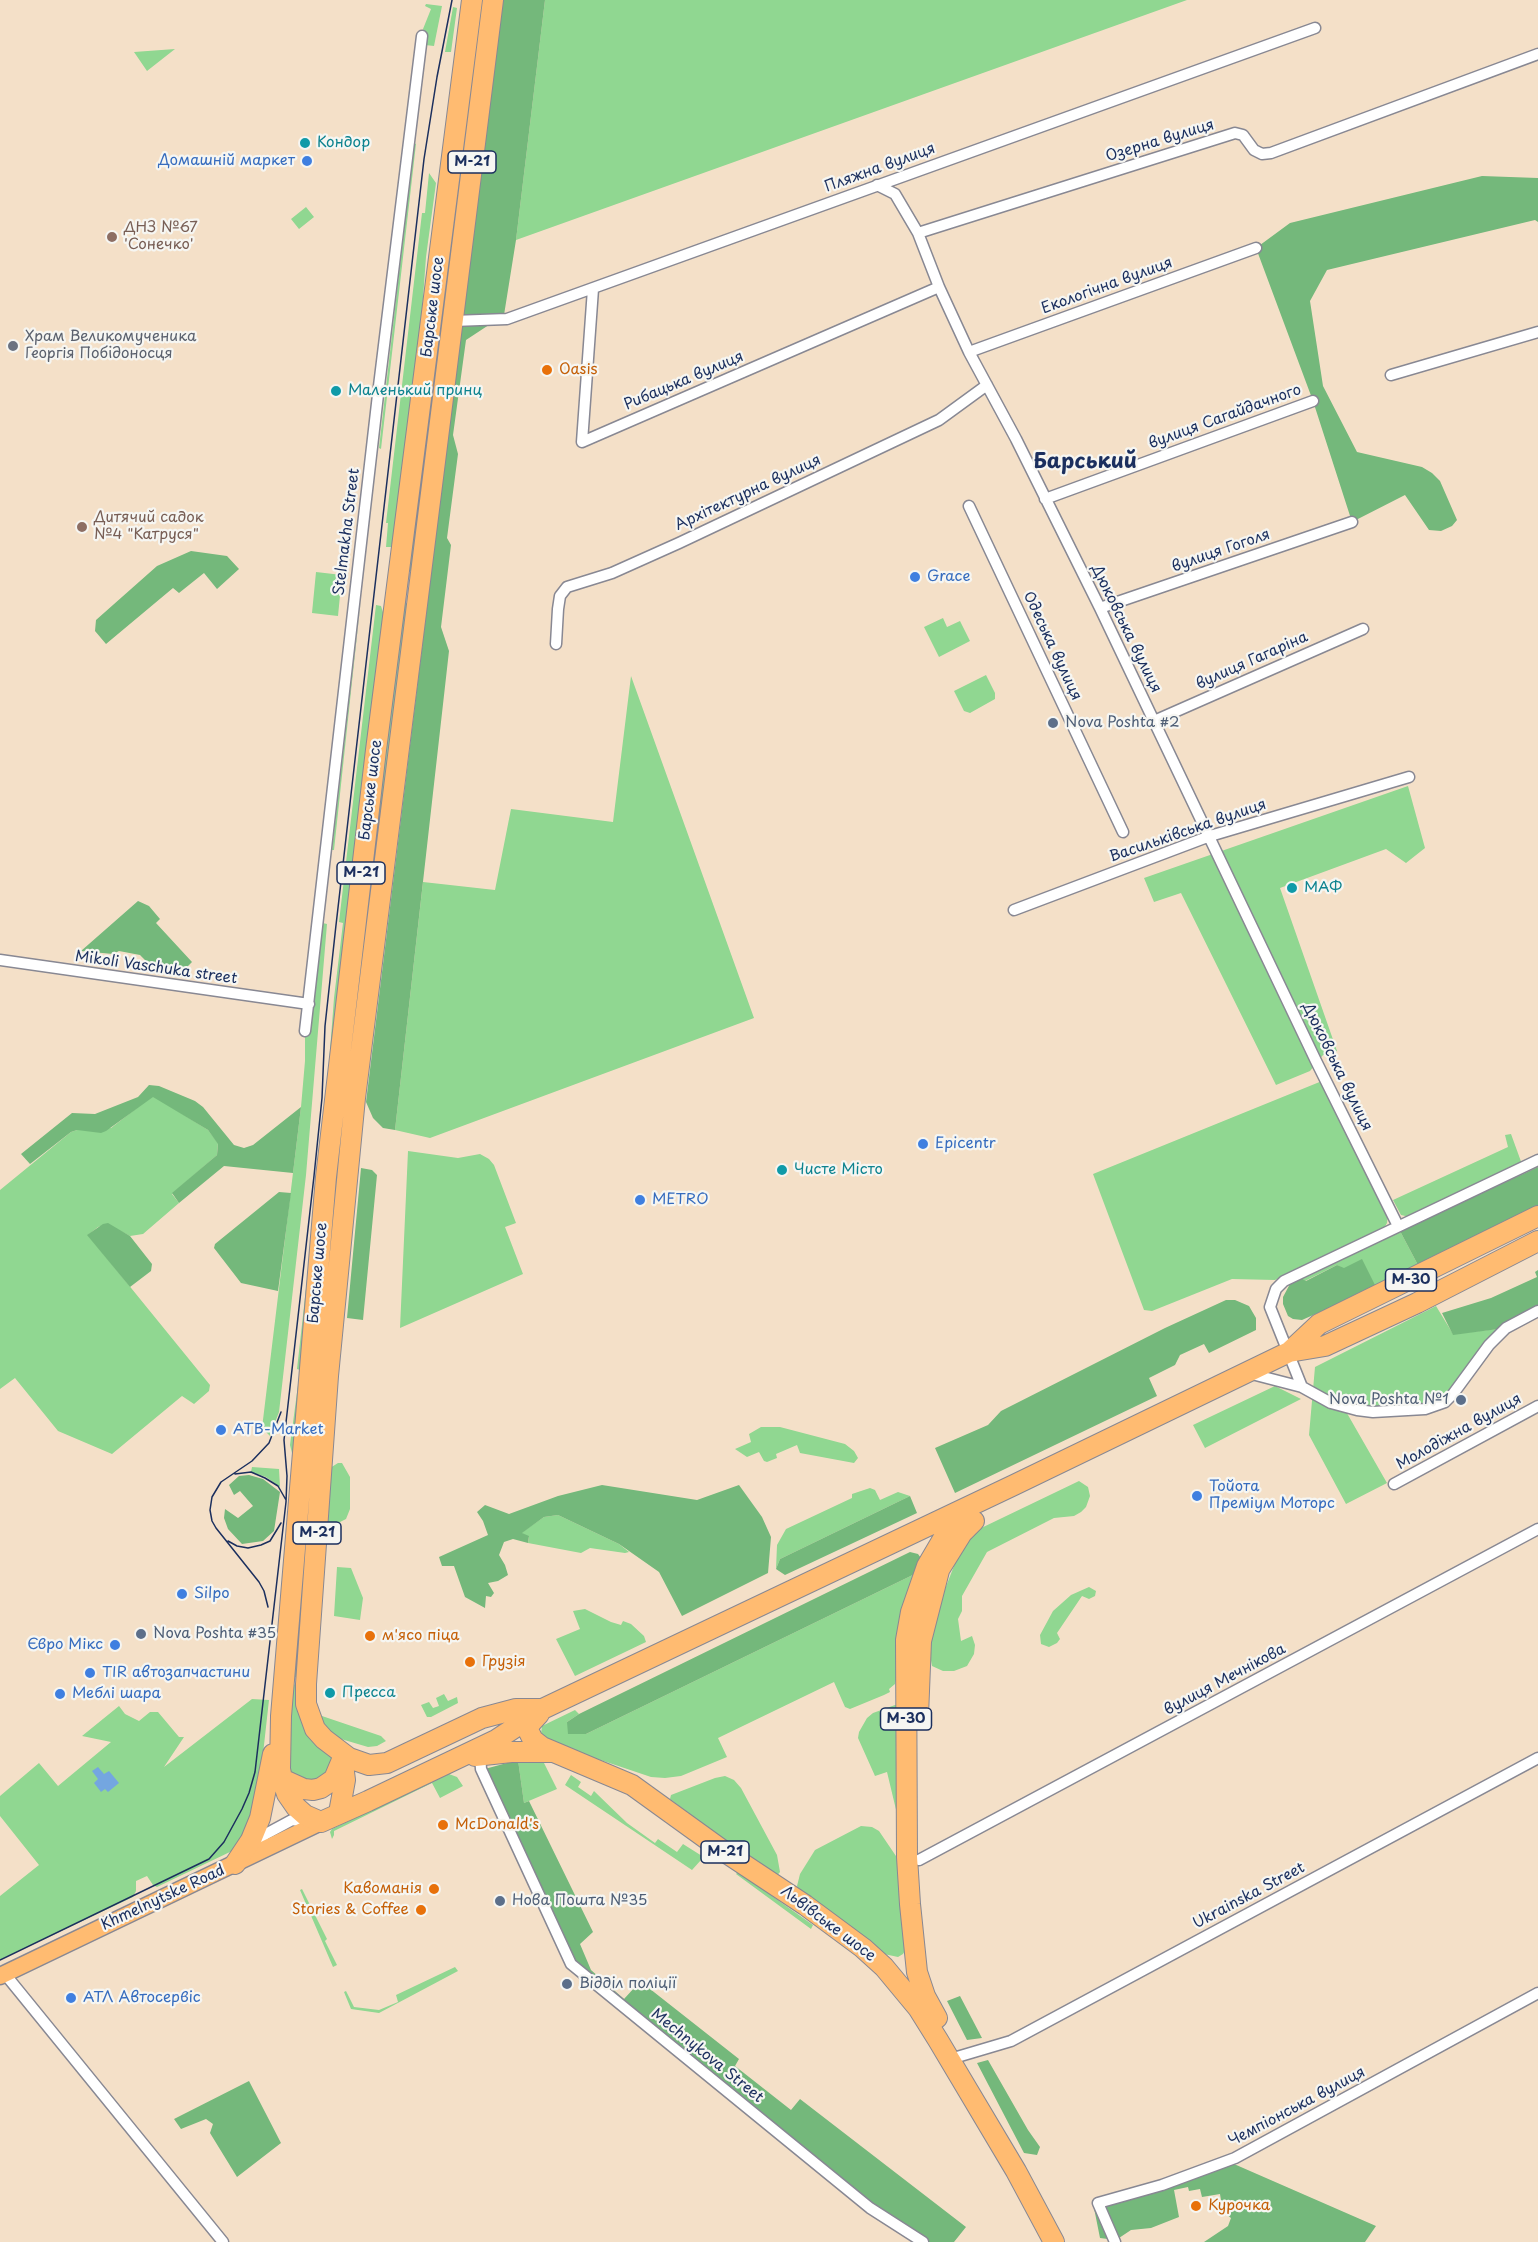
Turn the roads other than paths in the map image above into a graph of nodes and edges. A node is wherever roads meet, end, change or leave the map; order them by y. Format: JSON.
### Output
{"nodes":[{"id":1,"x":472,"y":0,"type":"edge"},
{"id":2,"x":492,"y":1,"type":"edge"},
{"id":3,"x":1315,"y":28,"type":"dead end"},
{"id":4,"x":422,"y":36,"type":"dead end"},
{"id":5,"x":1538,"y":54,"type":"edge"},
{"id":6,"x":877,"y":185,"type":"junction"},
{"id":7,"x":918,"y":233,"type":"junction"},
{"id":8,"x":1256,"y":248,"type":"dead end"},
{"id":9,"x":939,"y":287,"type":"junction"},
{"id":10,"x":593,"y":289,"type":"junction"},
{"id":11,"x":453,"y":321,"type":"junction"},
{"id":12,"x":1538,"y":332,"type":"edge"},
{"id":13,"x":969,"y":352,"type":"junction"},
{"id":14,"x":1391,"y":375,"type":"dead end"},
{"id":15,"x":987,"y":385,"type":"junction"},
{"id":16,"x":1313,"y":401,"type":"dead end"},
{"id":17,"x":1045,"y":499,"type":"junction"},
{"id":18,"x":969,"y":506,"type":"dead end"},
{"id":19,"x":1352,"y":522,"type":"dead end"},
{"id":20,"x":397,"y":586,"type":"junction"},
{"id":21,"x":418,"y":588,"type":"junction"},
{"id":22,"x":1100,"y":608,"type":"junction"},
{"id":23,"x":1363,"y":629,"type":"dead end"},
{"id":24,"x":556,"y":644,"type":"dead end"},
{"id":25,"x":1154,"y":721,"type":"junction"},
{"id":26,"x":1409,"y":777,"type":"dead end"},
{"id":27,"x":1123,"y":832,"type":"dead end"},
{"id":28,"x":1210,"y":836,"type":"junction"},
{"id":29,"x":1014,"y":910,"type":"dead end"},
{"id":30,"x":0,"y":960,"type":"edge"},
{"id":31,"x":309,"y":1004,"type":"junction"},
{"id":32,"x":305,"y":1031,"type":"dead end"},
{"id":33,"x":1538,"y":1160,"type":"edge"},
{"id":34,"x":1538,"y":1216,"type":"edge"},
{"id":35,"x":1398,"y":1226,"type":"junction"},
{"id":36,"x":1538,"y":1241,"type":"edge"},
{"id":37,"x":1538,"y":1311,"type":"edge"},
{"id":38,"x":1289,"y":1352,"type":"junction"},
{"id":39,"x":1245,"y":1372,"type":"junction"},
{"id":40,"x":1302,"y":1388,"type":"junction"},
{"id":41,"x":1538,"y":1406,"type":"edge"},
{"id":42,"x":1394,"y":1484,"type":"dead end"},
{"id":43,"x":1014,"y":1485,"type":"junction"},
{"id":44,"x":1538,"y":1529,"type":"edge"},
{"id":45,"x":935,"y":1532,"type":"junction"},
{"id":46,"x":939,"y":1570,"type":"junction"},
{"id":47,"x":543,"y":1709,"type":"junction"},
{"id":48,"x":281,"y":1716,"type":"junction"},
{"id":49,"x":556,"y":1753,"type":"junction"},
{"id":50,"x":338,"y":1754,"type":"junction"},
{"id":51,"x":480,"y":1755,"type":"junction"},
{"id":52,"x":1538,"y":1758,"type":"edge"},
{"id":53,"x":452,"y":1760,"type":"junction"},
{"id":54,"x":282,"y":1779,"type":"junction"},
{"id":55,"x":339,"y":1813,"type":"junction"},
{"id":56,"x":314,"y":1825,"type":"junction"},
{"id":57,"x":923,"y":1858,"type":"junction"},
{"id":58,"x":235,"y":1864,"type":"junction"},
{"id":59,"x":910,"y":1904,"type":"junction"},
{"id":60,"x":2,"y":1975,"type":"edge"},
{"id":61,"x":1538,"y":1993,"type":"edge"},
{"id":62,"x":964,"y":2054,"type":"junction"},
{"id":63,"x":966,"y":2086,"type":"junction"},
{"id":64,"x":223,"y":2242,"type":"edge"},
{"id":65,"x":922,"y":2242,"type":"edge"},
{"id":66,"x":1054,"y":2242,"type":"edge"},
{"id":67,"x":1115,"y":2242,"type":"edge"}],
"edges":[{"from":1,"to":20,"type":"highway","name":"Барське шосе","number":"М-21"},
{"from":2,"to":11,"type":"highway","number":"М-21"},
{"from":3,"to":6,"type":"street","name":"Пляжна вулиця"},
{"from":4,"to":31,"type":"street","name":"Stelmakha Street"},
{"from":5,"to":7,"type":"street","name":"Озерна вулиця"},
{"from":6,"to":7,"type":"street","name":"Дюковська вулиця"},
{"from":6,"to":10,"type":"street","name":"Пляжна вулиця"},
{"from":7,"to":9,"type":"street","name":"Дюковська вулиця"},
{"from":8,"to":13,"type":"street","name":"Екологічна вулиця"},
{"from":9,"to":10,"type":"street","name":"Рибацька вулиця"},
{"from":9,"to":13,"type":"street","name":"Дюковська вулиця"},
{"from":10,"to":11,"type":"street","name":"Пляжна вулиця"},
{"from":11,"to":21,"type":"highway","number":"М-21"},
{"from":12,"to":14,"type":"street"},
{"from":13,"to":15,"type":"street","name":"Дюковська вулиця"},
{"from":15,"to":17,"type":"street","name":"Дюковська вулиця"},
{"from":15,"to":24,"type":"street","name":"Архітектурна вулиця"},
{"from":16,"to":17,"type":"street","name":"вулиця Сагайдачного"},
{"from":17,"to":22,"type":"street","name":"Дюковська вулиця"},
{"from":18,"to":27,"type":"street","name":"Одеська вулиця"},
{"from":19,"to":22,"type":"street","name":"вулиця Гоголя"},
{"from":20,"to":21,"type":"highway"},
{"from":20,"to":48,"type":"highway","name":"Барське шосе","number":"М-21"},
{"from":21,"to":50,"type":"highway","number":"М-21"},
{"from":22,"to":25,"type":"street","name":"Дюковська вулиця"},
{"from":23,"to":25,"type":"street","name":"вулиця Гагаріна"},
{"from":25,"to":28,"type":"street","name":"Дюковська вулиця"},
{"from":26,"to":28,"type":"street","name":"Васильківська вулиця"},
{"from":28,"to":29,"type":"street","name":"Васильківська вулиця"},
{"from":28,"to":35,"type":"street","name":"Дюковська вулиця"},
{"from":30,"to":31,"type":"street","name":"Mikoli Vaschuka street"},
{"from":31,"to":32,"type":"street","name":"Stelmakha Street"},
{"from":33,"to":35,"type":"street"},
{"from":34,"to":38,"type":"highway","number":"М-30"},
{"from":35,"to":38,"type":"street"},
{"from":36,"to":38,"type":"highway","number":"М-30"},
{"from":37,"to":40,"type":"street"},
{"from":38,"to":39,"type":"highway","number":"М-30"},
{"from":38,"to":40,"type":"street"},
{"from":39,"to":40,"type":"street"},
{"from":39,"to":43,"type":"highway","number":"М-30"},
{"from":41,"to":42,"type":"street","name":"Молодіжна вулиця"},
{"from":43,"to":45,"type":"highway","number":"М-30"},
{"from":43,"to":46,"type":"highway","number":"М-30"},
{"from":44,"to":57,"type":"street","name":"вулиця Мечнікова"},
{"from":45,"to":46,"type":"highway","number":"М-21"},
{"from":45,"to":47,"type":"highway","number":"М-21"},
{"from":45,"to":59,"type":"highway","number":"М-30"},
{"from":46,"to":57,"type":"highway","number":"М-21"},
{"from":47,"to":49,"type":"highway"},
{"from":47,"to":50,"type":"highway","number":"М-21"},
{"from":47,"to":53,"type":"highway","number":"М-21"},
{"from":47,"to":55,"type":"highway"},
{"from":48,"to":54,"type":"highway","number":"М-21"},
{"from":48,"to":58,"type":"highway"},
{"from":49,"to":51,"type":"highway","number":"М-21"},
{"from":49,"to":63,"type":"highway","name":"Львівське шосе","number":"М-21"},
{"from":50,"to":54,"type":"highway"},
{"from":50,"to":55,"type":"highway"},
{"from":51,"to":53,"type":"highway","number":"М-21"},
{"from":51,"to":65,"type":"street","name":"Mechnykova Street"},
{"from":52,"to":62,"type":"street","name":"Ukrainska Street"},
{"from":53,"to":55,"type":"highway","number":"М-21"},
{"from":54,"to":56,"type":"highway","number":"М-21"},
{"from":55,"to":56,"type":"highway","number":"М-21"},
{"from":56,"to":58,"type":"main road","name":"Khmelnytske Road"},
{"from":57,"to":59,"type":"highway","number":"М-21"},
{"from":58,"to":60,"type":"main road","name":"Khmelnytske Road"},
{"from":59,"to":62,"type":"highway","number":"М-21"},
{"from":60,"to":64,"type":"street","name":"Khmelnytske Road"},
{"from":61,"to":67,"type":"street","name":"Чемпіонська вулиця"},
{"from":62,"to":63,"type":"highway","number":"М-21"},
{"from":63,"to":66,"type":"highway","name":"Львівське шосе","number":"М-21"}]}
